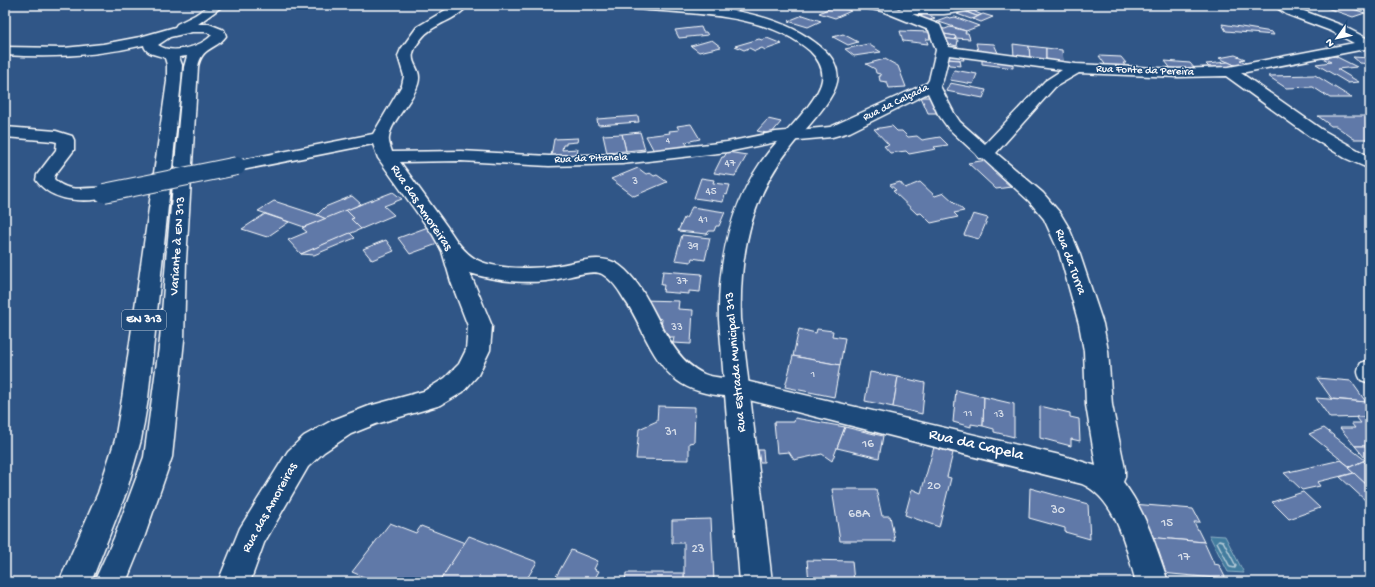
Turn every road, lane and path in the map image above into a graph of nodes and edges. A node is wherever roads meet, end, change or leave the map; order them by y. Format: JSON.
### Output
{"nodes":[{"id":1,"x":462,"y":5,"type":"edge"},
{"id":2,"x":637,"y":5,"type":"edge"},
{"id":3,"x":984,"y":5,"type":"edge"},
{"id":4,"x":1279,"y":5,"type":"edge"},
{"id":5,"x":224,"y":6,"type":"edge"},
{"id":6,"x":875,"y":6,"type":"edge"},
{"id":7,"x":939,"y":8,"type":"edge"},
{"id":8,"x":208,"y":39,"type":"junction"},
{"id":9,"x":165,"y":43,"type":"junction"},
{"id":10,"x":1368,"y":44,"type":"edge"},
{"id":11,"x":943,"y":50,"type":"junction"},
{"id":12,"x":5,"y":51,"type":"edge"},
{"id":13,"x":5,"y":59,"type":"edge"},
{"id":14,"x":1076,"y":68,"type":"junction"},
{"id":15,"x":1229,"y":71,"type":"junction"},
{"id":16,"x":932,"y":86,"type":"junction"},
{"id":17,"x":5,"y":132,"type":"edge"},
{"id":18,"x":792,"y":136,"type":"junction"},
{"id":19,"x":384,"y":148,"type":"junction"},
{"id":20,"x":985,"y":154,"type":"junction"},
{"id":21,"x":1370,"y":164,"type":"edge"},
{"id":22,"x":452,"y":251,"type":"junction"},
{"id":23,"x":1370,"y":369,"type":"edge"},
{"id":24,"x":1370,"y":374,"type":"edge"},
{"id":25,"x":737,"y":388,"type":"junction"},
{"id":26,"x":1107,"y":485,"type":"junction"},
{"id":27,"x":75,"y":582,"type":"edge"},
{"id":28,"x":110,"y":582,"type":"edge"},
{"id":29,"x":234,"y":582,"type":"edge"},
{"id":30,"x":756,"y":582,"type":"edge"},
{"id":31,"x":1152,"y":582,"type":"edge"}],
"edges":[{"from":1,"to":19,"type":"street"},
{"from":2,"to":18,"type":"street","name":"Rua Estrada Municipal 313"},
{"from":3,"to":7,"type":"street"},
{"from":4,"to":10,"type":"street"},
{"from":5,"to":8,"type":"street","number":"EN 313"},
{"from":5,"to":9,"type":"street","number":"EN 313"},
{"from":6,"to":7,"type":"street"},
{"from":6,"to":11,"type":"street"},
{"from":8,"to":9,"type":"street"},
{"from":8,"to":9,"type":"street"},
{"from":8,"to":28,"type":"street","name":"Variante à EN 313","number":"EN 313"},
{"from":9,"to":12,"type":"street"},
{"from":9,"to":13,"type":"street"},
{"from":9,"to":27,"type":"street","name":"Variante à EN 313","number":"EN 313"},
{"from":10,"to":15,"type":"street","name":"Rua Fonte da Pereira"},
{"from":11,"to":14,"type":"street","name":"Rua Fonte da Pereira"},
{"from":11,"to":16,"type":"street","name":"Rua da Calçada"},
{"from":14,"to":15,"type":"street","name":"Rua Fonte da Pereira"},
{"from":14,"to":20,"type":"street"},
{"from":15,"to":21,"type":"street"},
{"from":16,"to":18,"type":"street","name":"Rua da Calçada"},
{"from":16,"to":20,"type":"street","name":"Rua da Turra"},
{"from":17,"to":19,"type":"street","name":"Rua da Pitanela","bridge":true},
{"from":18,"to":19,"type":"street","name":"Rua da Pitanela"},
{"from":18,"to":25,"type":"street","name":"Rua Estrada Municipal 313"},
{"from":19,"to":22,"type":"street","name":"Rua das Amoreiras"},
{"from":20,"to":26,"type":"street","name":"Rua da Turra"},
{"from":22,"to":25,"type":"street","name":"Rua da Capela"},
{"from":22,"to":29,"type":"street","name":"Rua das Amoreiras"},
{"from":23,"to":24,"type":"street"},
{"from":25,"to":26,"type":"street","name":"Rua da Capela"},
{"from":25,"to":30,"type":"street","name":"Rua Estrada Municipal 313"},
{"from":26,"to":31,"type":"street","name":"Rua da Capela"}]}
